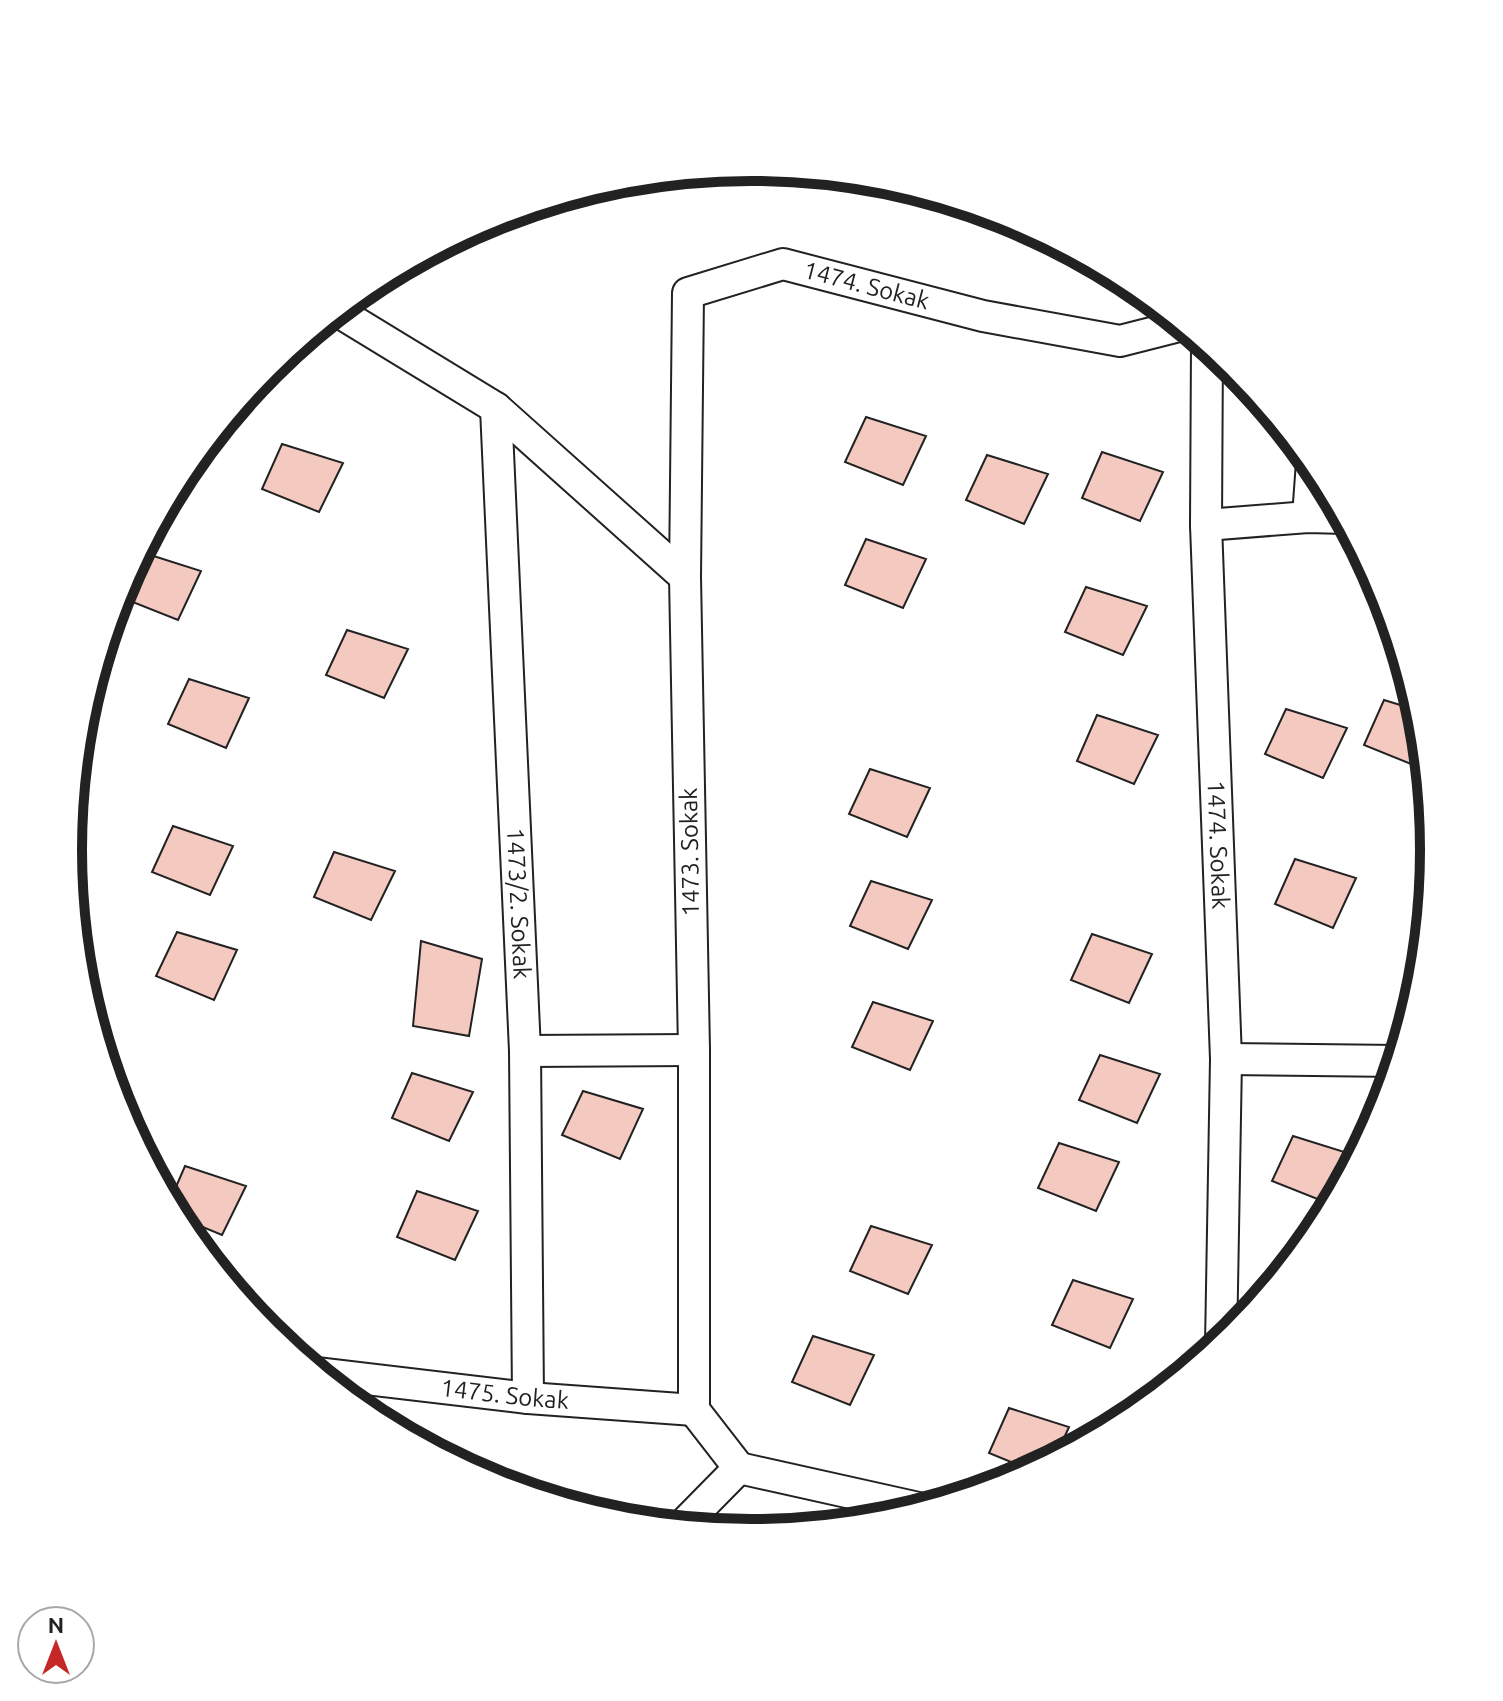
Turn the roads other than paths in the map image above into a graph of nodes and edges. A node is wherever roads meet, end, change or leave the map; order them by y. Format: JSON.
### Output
{"nodes":[{"id":1,"x":347,"y":317,"type":"edge"},
{"id":2,"x":1170,"y":328,"type":"edge"},
{"id":3,"x":1207,"y":360,"type":"edge"},
{"id":4,"x":496,"y":408,"type":"junction"},
{"id":5,"x":1310,"y":483,"type":"edge"},
{"id":6,"x":1308,"y":517,"type":"junction"},
{"id":7,"x":1332,"y":518,"type":"edge"},
{"id":8,"x":1206,"y":525,"type":"junction"},
{"id":9,"x":685,"y":577,"type":"junction"},
{"id":10,"x":694,"y":1050,"type":"junction"},
{"id":11,"x":525,"y":1051,"type":"junction"},
{"id":12,"x":1226,"y":1059,"type":"junction"},
{"id":13,"x":1387,"y":1061,"type":"edge"},
{"id":14,"x":1221,"y":1327,"type":"edge"},
{"id":15,"x":336,"y":1375,"type":"edge"},
{"id":16,"x":528,"y":1398,"type":"junction"},
{"id":17,"x":694,"y":1410,"type":"junction"},
{"id":18,"x":739,"y":1468,"type":"junction"},
{"id":19,"x":898,"y":1503,"type":"edge"},
{"id":20,"x":691,"y":1517,"type":"edge"}],
"edges":[{"from":1,"to":4,"type":"street"},
{"from":2,"to":9,"type":"street","name":"1474. Sokak"},
{"from":3,"to":8,"type":"street","name":"1474. Sokak"},
{"from":4,"to":9,"type":"street"},
{"from":4,"to":11,"type":"street","name":"1473/2. Sokak"},
{"from":5,"to":6,"type":"street"},
{"from":6,"to":7,"type":"street"},
{"from":6,"to":8,"type":"street"},
{"from":8,"to":12,"type":"street","name":"1474. Sokak"},
{"from":9,"to":10,"type":"street","name":"1473. Sokak"},
{"from":10,"to":11,"type":"street"},
{"from":10,"to":17,"type":"street","name":"1473. Sokak"},
{"from":11,"to":16,"type":"street","name":"1473/2. Sokak"},
{"from":12,"to":13,"type":"street"},
{"from":12,"to":14,"type":"street","name":"1474. Sokak"},
{"from":15,"to":16,"type":"street","name":"1475. Sokak"},
{"from":16,"to":17,"type":"street","name":"1475. Sokak"},
{"from":17,"to":18,"type":"street"},
{"from":18,"to":19,"type":"street"},
{"from":18,"to":20,"type":"street"}]}
